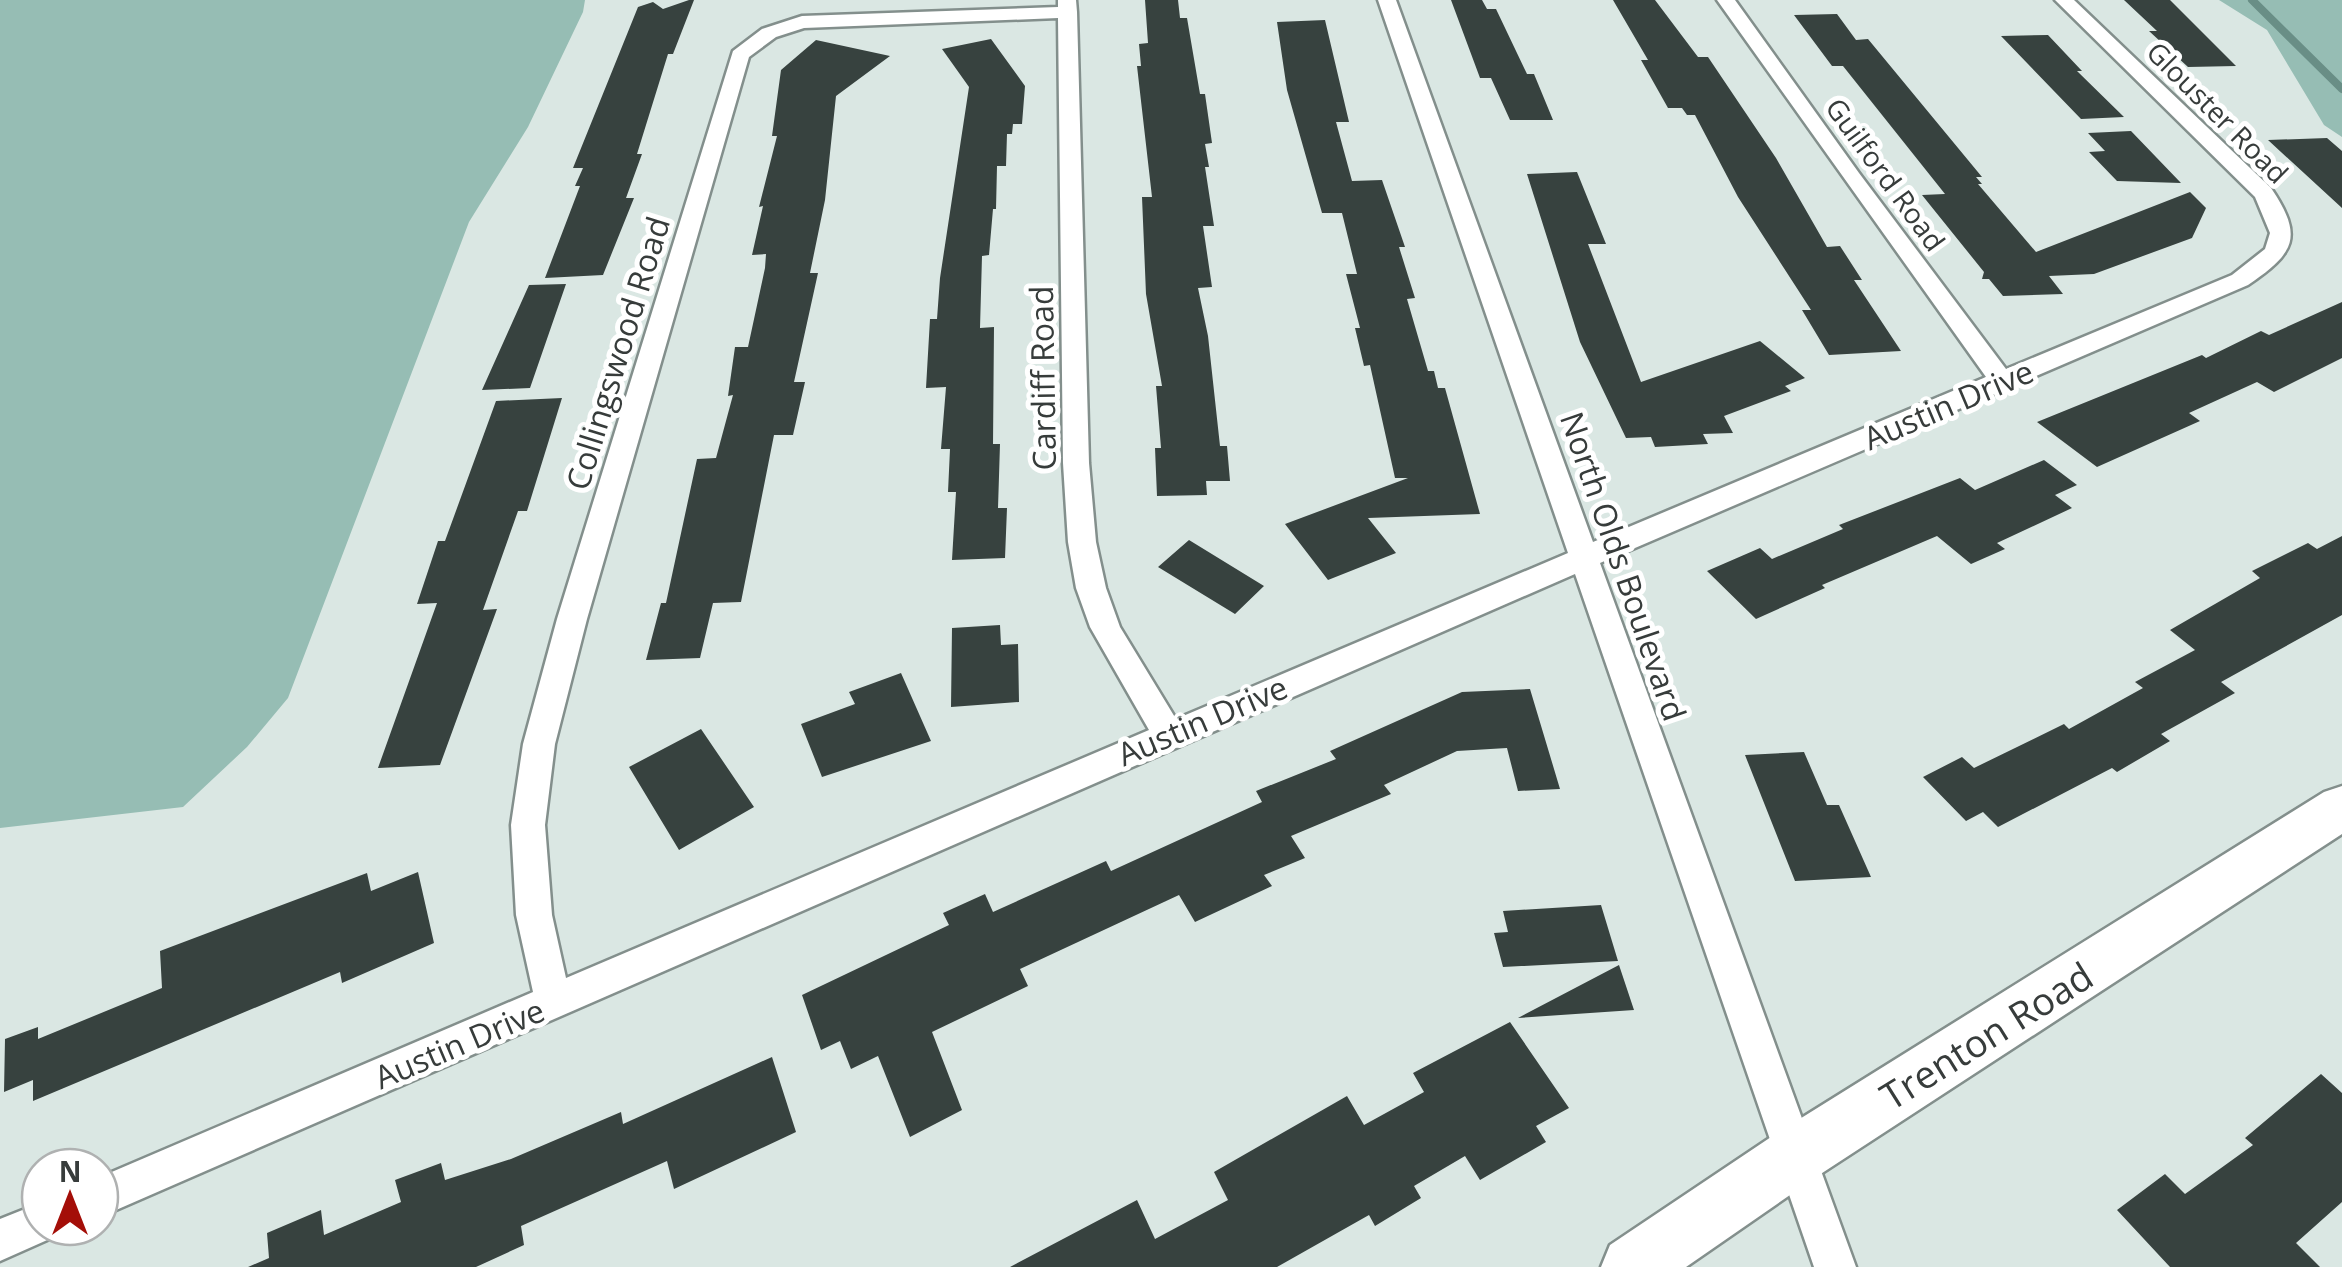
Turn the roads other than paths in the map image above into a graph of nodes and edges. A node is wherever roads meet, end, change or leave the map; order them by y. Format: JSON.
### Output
{"nodes":[{"id":1,"x":1387,"y":0,"type":"edge"},
{"id":2,"x":1726,"y":0,"type":"edge"},
{"id":3,"x":2064,"y":0,"type":"edge"},
{"id":4,"x":1068,"y":6,"type":"edge"},
{"id":5,"x":2282,"y":227,"type":"joint"},
{"id":6,"x":2001,"y":380,"type":"junction"},
{"id":7,"x":1584,"y":558,"type":"junction"},
{"id":8,"x":1169,"y":734,"type":"junction"},
{"id":9,"x":2342,"y":807,"type":"edge"},
{"id":10,"x":553,"y":1002,"type":"junction"},
{"id":11,"x":1795,"y":1156,"type":"junction"},
{"id":12,"x":120,"y":1188,"type":"edge"},
{"id":13,"x":1632,"y":1267,"type":"edge"},
{"id":14,"x":1835,"y":1267,"type":"edge"}],
"edges":[{"from":1,"to":7,"type":"street","name":"North Olds Boulevard"},
{"from":2,"to":6,"type":"street","name":"Guilford Road"},
{"from":3,"to":5,"type":"street","name":"Glouster Road"},
{"from":4,"to":8,"type":"street","name":"Cardiff Road"},
{"from":4,"to":10,"type":"street","name":"Collingswood Road"},
{"from":5,"to":6,"type":"street","name":"Austin Drive"},
{"from":6,"to":7,"type":"street","name":"Austin Drive"},
{"from":7,"to":8,"type":"street","name":"Austin Drive"},
{"from":7,"to":11,"type":"street","name":"North Olds Boulevard"},
{"from":8,"to":10,"type":"street","name":"Austin Drive"},
{"from":9,"to":11,"type":"main road","name":"Trenton Road"},
{"from":10,"to":12,"type":"street","name":"Austin Drive"},
{"from":11,"to":13,"type":"main road","name":"Trenton Road"},
{"from":11,"to":14,"type":"street","name":"North Olds Boulevard"}]}
